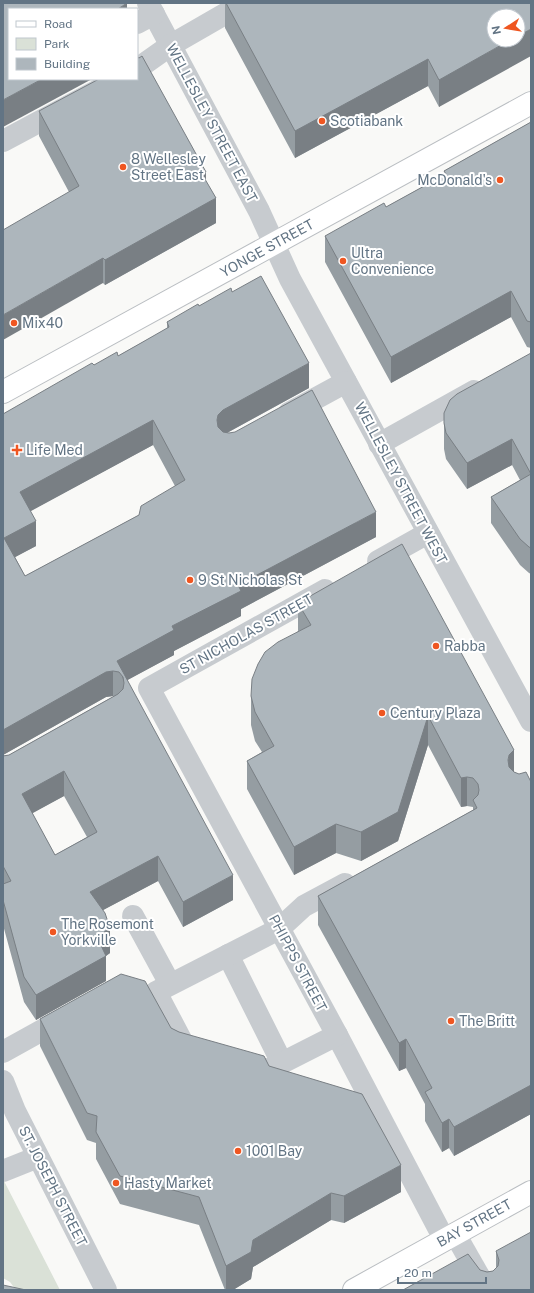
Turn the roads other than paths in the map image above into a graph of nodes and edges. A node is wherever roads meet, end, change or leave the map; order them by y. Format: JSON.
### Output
{"nodes":[{"id":1,"x":244,"y":3,"type":"edge"},
{"id":2,"x":146,"y":13,"type":"edge"},
{"id":3,"x":171,"y":45,"type":"junction"},
{"id":4,"x":138,"y":69,"type":"edge"},
{"id":5,"x":117,"y":80,"type":"edge"},
{"id":6,"x":531,"y":103,"type":"edge"},
{"id":7,"x":3,"y":141,"type":"edge"},
{"id":8,"x":274,"y":244,"type":"junction"},
{"id":9,"x":346,"y":382,"type":"junction"},
{"id":10,"x":490,"y":382,"type":"edge"},
{"id":11,"x":3,"y":392,"type":"edge"},
{"id":12,"x":271,"y":423,"type":"edge"},
{"id":13,"x":379,"y":444,"type":"junction"},
{"id":14,"x":428,"y":533,"type":"junction"},
{"id":15,"x":149,"y":688,"type":"joint"},
{"id":16,"x":531,"y":721,"type":"edge"},
{"id":17,"x":365,"y":873,"type":"edge"},
{"id":18,"x":133,"y":916,"type":"dead end"},
{"id":19,"x":279,"y":929,"type":"junction"},
{"id":20,"x":228,"y":955,"type":"junction"},
{"id":21,"x":154,"y":988,"type":"junction"},
{"id":22,"x":80,"y":1010,"type":"edge"},
{"id":23,"x":337,"y":1035,"type":"junction"},
{"id":24,"x":3,"y":1052,"type":"edge"},
{"id":25,"x":282,"y":1063,"type":"junction"},
{"id":26,"x":3,"y":1081,"type":"edge"},
{"id":27,"x":38,"y":1157,"type":"junction"},
{"id":28,"x":3,"y":1171,"type":"edge"},
{"id":29,"x":531,"y":1192,"type":"edge"},
{"id":30,"x":450,"y":1237,"type":"junction"},
{"id":31,"x":106,"y":1290,"type":"edge"},
{"id":32,"x":354,"y":1290,"type":"edge"},
{"id":33,"x":487,"y":1290,"type":"edge"}],
"edges":[{"from":1,"to":3,"type":"street"},
{"from":2,"to":3,"type":"street","name":"WELLESLEY STREET EAST"},
{"from":3,"to":4,"type":"street"},
{"from":3,"to":8,"type":"street","name":"WELLESLEY STREET EAST"},
{"from":5,"to":7,"type":"street"},
{"from":6,"to":8,"type":"main road","name":"YONGE STREET"},
{"from":8,"to":9,"type":"street","name":"WELLESLEY STREET WEST"},
{"from":8,"to":11,"type":"main road","name":"YONGE STREET"},
{"from":9,"to":12,"type":"street"},
{"from":9,"to":13,"type":"street","name":"WELLESLEY STREET WEST"},
{"from":10,"to":13,"type":"street"},
{"from":13,"to":14,"type":"street","name":"WELLESLEY STREET WEST"},
{"from":14,"to":15,"type":"street","name":"ST NICHOLAS STREET"},
{"from":14,"to":16,"type":"street","name":"WELLESLEY STREET WEST"},
{"from":15,"to":19,"type":"street","name":"PHIPPS STREET"},
{"from":17,"to":19,"type":"street"},
{"from":18,"to":21,"type":"street"},
{"from":19,"to":20,"type":"street"},
{"from":19,"to":23,"type":"street","name":"PHIPPS STREET"},
{"from":20,"to":21,"type":"street"},
{"from":20,"to":25,"type":"street"},
{"from":21,"to":25,"type":"street"},
{"from":22,"to":24,"type":"street"},
{"from":23,"to":25,"type":"street"},
{"from":23,"to":30,"type":"street","name":"PHIPPS STREET"},
{"from":26,"to":27,"type":"street","name":"ST. JOSEPH STREET"},
{"from":27,"to":28,"type":"street"},
{"from":27,"to":31,"type":"street","name":"ST. JOSEPH STREET"},
{"from":29,"to":30,"type":"main road","name":"BAY STREET"},
{"from":30,"to":32,"type":"main road","name":"BAY STREET"},
{"from":30,"to":33,"type":"street","name":"PHIPPS STREET"}]}
